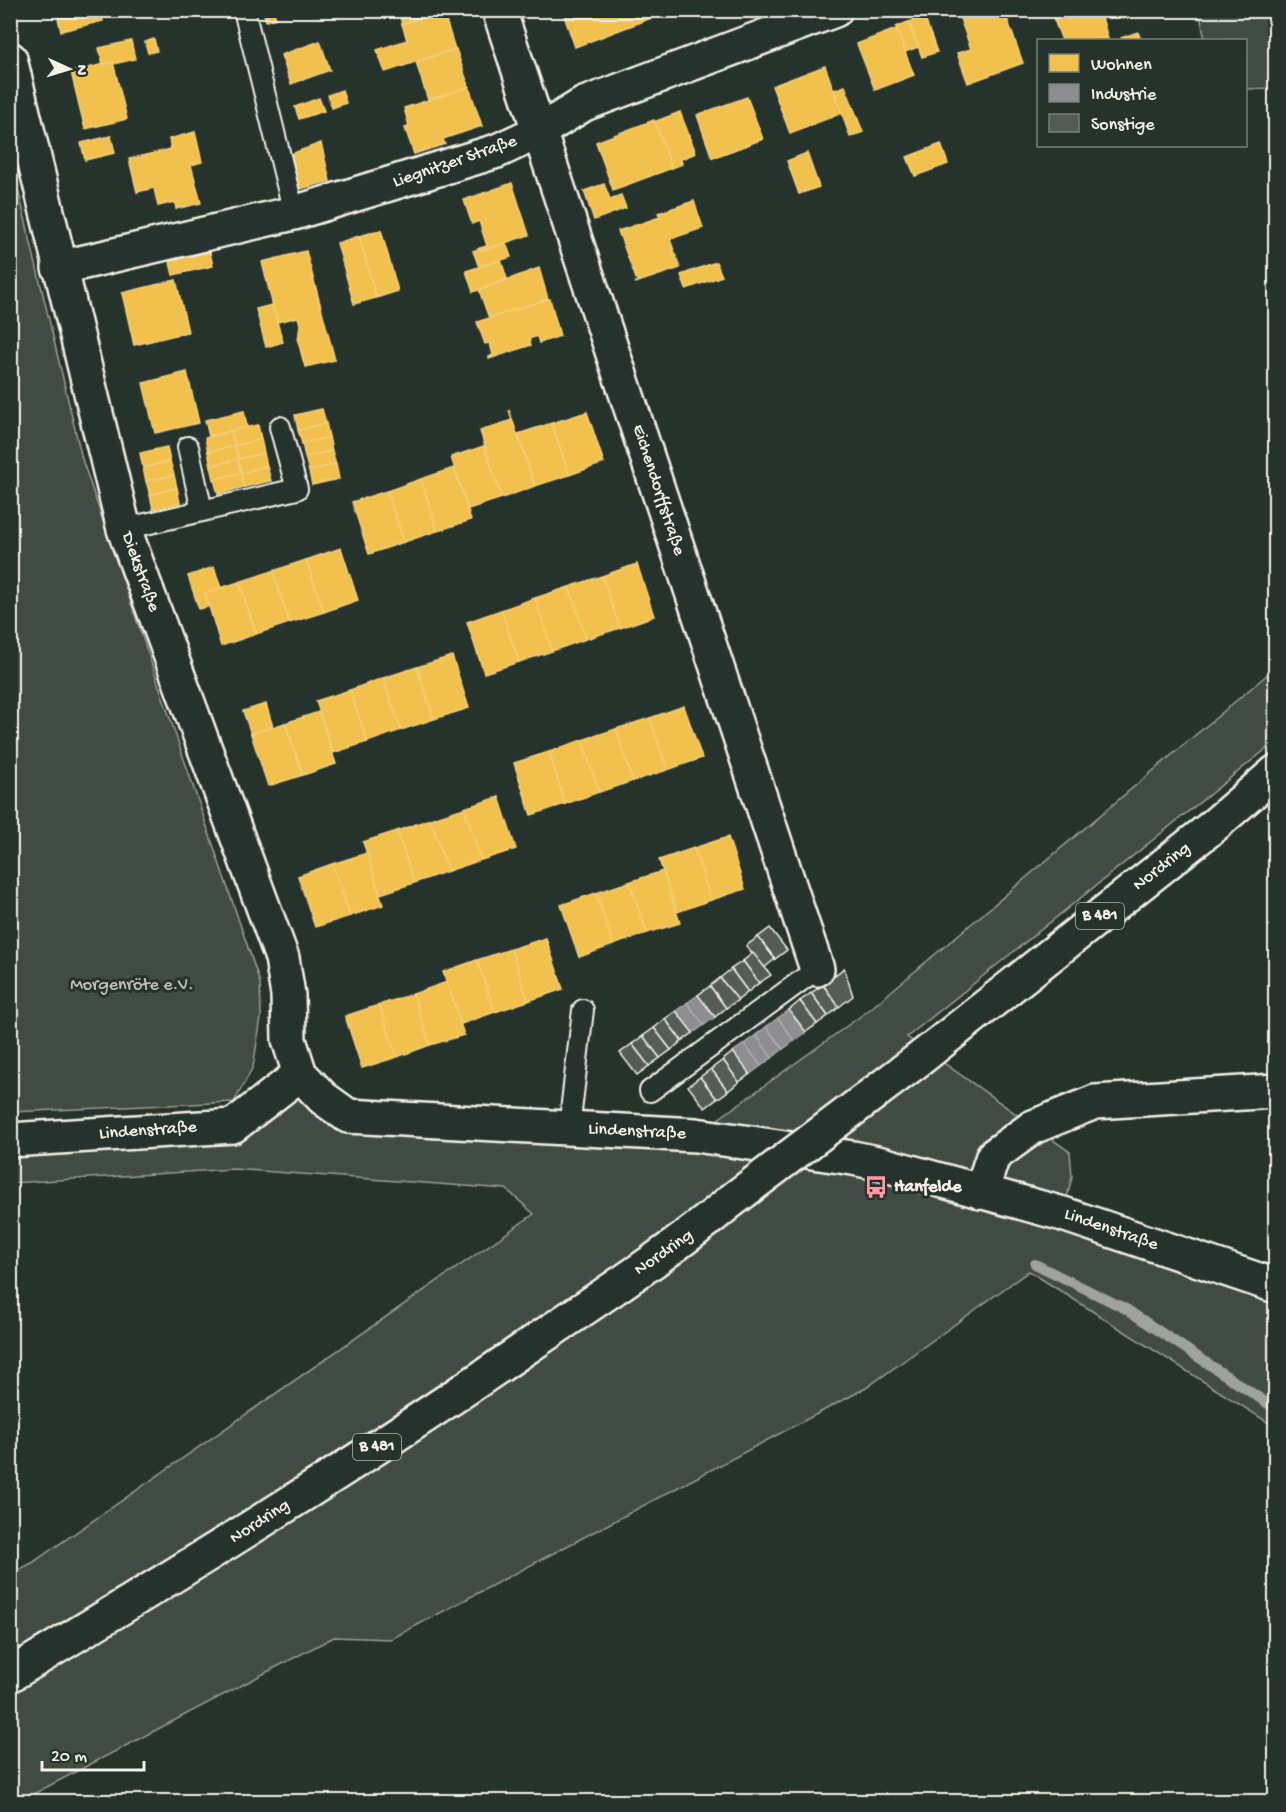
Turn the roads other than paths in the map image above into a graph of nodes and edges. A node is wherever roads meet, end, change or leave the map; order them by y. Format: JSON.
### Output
{"nodes":[{"id":1,"x":244,"y":10,"type":"edge"},
{"id":2,"x":499,"y":10,"type":"edge"},
{"id":3,"x":835,"y":10,"type":"edge"},
{"id":4,"x":10,"y":59,"type":"edge"},
{"id":5,"x":540,"y":131,"type":"junction"},
{"id":6,"x":294,"y":213,"type":"junction"},
{"id":7,"x":59,"y":267,"type":"junction"},
{"id":8,"x":280,"y":427,"type":"dead end"},
{"id":9,"x":188,"y":447,"type":"dead end"},
{"id":10,"x":202,"y":511,"type":"junction"},
{"id":11,"x":124,"y":530,"type":"junction"},
{"id":12,"x":1275,"y":772,"type":"edge"},
{"id":13,"x":817,"y":969,"type":"joint"},
{"id":14,"x":583,"y":1010,"type":"dead end"},
{"id":15,"x":300,"y":1074,"type":"junction"},
{"id":16,"x":650,"y":1091,"type":"dead end"},
{"id":17,"x":1275,"y":1091,"type":"edge"},
{"id":18,"x":569,"y":1128,"type":"junction"},
{"id":19,"x":10,"y":1140,"type":"edge"},
{"id":20,"x":981,"y":1192,"type":"junction"},
{"id":21,"x":1275,"y":1287,"type":"edge"},
{"id":22,"x":10,"y":1675,"type":"edge"}],
"edges":[{"from":1,"to":6,"type":"lane"},
{"from":2,"to":5,"type":"street","name":"Eichendorffstraße"},
{"from":3,"to":5,"type":"street","name":"Liegnitzer Straße"},
{"from":4,"to":7,"type":"street","name":"Diekstraße"},
{"from":5,"to":6,"type":"street","name":"Liegnitzer Straße"},
{"from":5,"to":13,"type":"street","name":"Eichendorffstraße"},
{"from":6,"to":7,"type":"street","name":"Liegnitzer Straße"},
{"from":7,"to":11,"type":"street","name":"Diekstraße"},
{"from":8,"to":10,"type":"lane"},
{"from":9,"to":10,"type":"lane"},
{"from":10,"to":11,"type":"lane"},
{"from":11,"to":15,"type":"street","name":"Diekstraße"},
{"from":12,"to":22,"type":"street","name":"Nordring","number":"B 481","bridge":true},
{"from":13,"to":16,"type":"lane"},
{"from":14,"to":18,"type":"lane"},
{"from":15,"to":18,"type":"street","name":"Lindenstraße"},
{"from":15,"to":19,"type":"street","name":"Lindenstraße"},
{"from":17,"to":20,"type":"street"},
{"from":18,"to":20,"type":"street","name":"Lindenstraße"},
{"from":20,"to":21,"type":"street","name":"Lindenstraße"}]}
